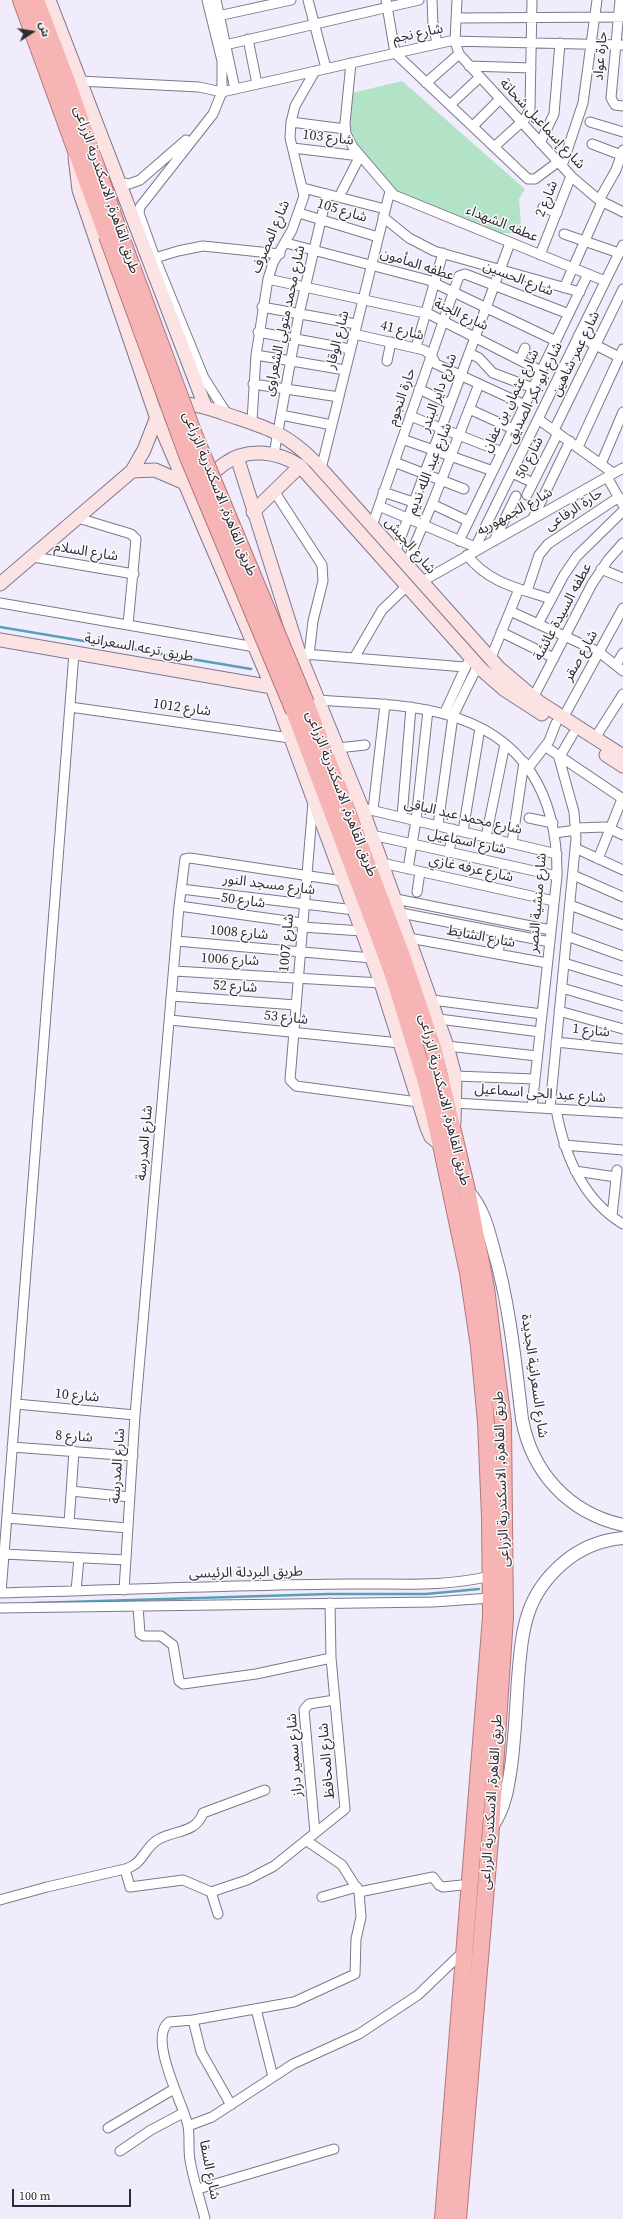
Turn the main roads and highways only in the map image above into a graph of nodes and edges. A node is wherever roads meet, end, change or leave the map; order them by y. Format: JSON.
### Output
{"nodes":[{"id":1,"x":21,"y":0,"type":"edge"},
{"id":2,"x":36,"y":0,"type":"edge"},
{"id":3,"x":48,"y":0,"type":"edge"},
{"id":4,"x":76,"y":149,"type":"junction"},
{"id":5,"x":112,"y":232,"type":"junction"},
{"id":6,"x":206,"y":406,"type":"junction"},
{"id":7,"x":156,"y":416,"type":"junction"},
{"id":8,"x":237,"y":457,"type":"junction"},
{"id":9,"x":300,"y":466,"type":"junction"},
{"id":10,"x":132,"y":471,"type":"junction"},
{"id":11,"x":184,"y":483,"type":"junction"},
{"id":12,"x":253,"y":512,"type":"junction"},
{"id":13,"x":0,"y":584,"type":"edge"},
{"id":14,"x":0,"y":640,"type":"edge"},
{"id":15,"x":272,"y":687,"type":"junction"},
{"id":16,"x":306,"y":705,"type":"junction"},
{"id":17,"x":560,"y":720,"type":"junction"},
{"id":18,"x":575,"y":730,"type":"junction"},
{"id":19,"x":623,"y":756,"type":"edge"},
{"id":20,"x":623,"y":766,"type":"edge"},
{"id":21,"x":453,"y":1130,"type":"junction"},
{"id":22,"x":441,"y":1145,"type":"junction"},
{"id":23,"x":443,"y":2219,"type":"edge"},
{"id":24,"x":458,"y":2219,"type":"edge"}],
"edges":[{"from":1,"to":4,"type":"highway","name":"طريق القاهرة, الاسكندرية الزراعى"},
{"from":2,"to":5,"type":"highway","name":"طريق القاهرة, الاسكندرية الزراعى"},
{"from":3,"to":6,"type":"main road"},
{"from":4,"to":5,"type":"highway","name":"طريق القاهرة, الاسكندرية الزراعى"},
{"from":4,"to":7,"type":"main road"},
{"from":5,"to":16,"type":"highway","name":"طريق القاهرة, الاسكندرية الزراعى","bridge":true},
{"from":6,"to":7,"type":"main road","name":"شارع الجيش"},
{"from":6,"to":17,"type":"main road","name":"شارع الجيش"},
{"from":7,"to":10,"type":"main road"},
{"from":7,"to":11,"type":"main road"},
{"from":8,"to":9,"type":"main road","name":"شارع الجيش"},
{"from":8,"to":11,"type":"main road","name":"شارع الجيش"},
{"from":8,"to":12,"type":"main road"},
{"from":9,"to":12,"type":"main road"},
{"from":9,"to":17,"type":"main road","name":"شارع الجيش"},
{"from":10,"to":11,"type":"main road"},
{"from":10,"to":13,"type":"main road"},
{"from":11,"to":15,"type":"main road"},
{"from":12,"to":16,"type":"main road"},
{"from":14,"to":15,"type":"main road","name":"طريق ترعه السعرانية"},
{"from":15,"to":22,"type":"main road"},
{"from":16,"to":21,"type":"highway","name":"طريق القاهرة, الاسكندرية الزراعى"},
{"from":16,"to":21,"type":"main road"},
{"from":16,"to":22,"type":"highway","name":"طريق القاهرة, الاسكندرية الزراعى"},
{"from":17,"to":18,"type":"main road","name":"شارع الجيش"},
{"from":18,"to":19,"type":"main road","name":"شارع الجيش"},
{"from":18,"to":20,"type":"main road","name":"شارع الجيش"},
{"from":21,"to":24,"type":"highway","name":"طريق القاهرة, الاسكندرية الزراعى"},
{"from":22,"to":23,"type":"highway","name":"طريق القاهرة, الاسكندرية الزراعى"}]}
